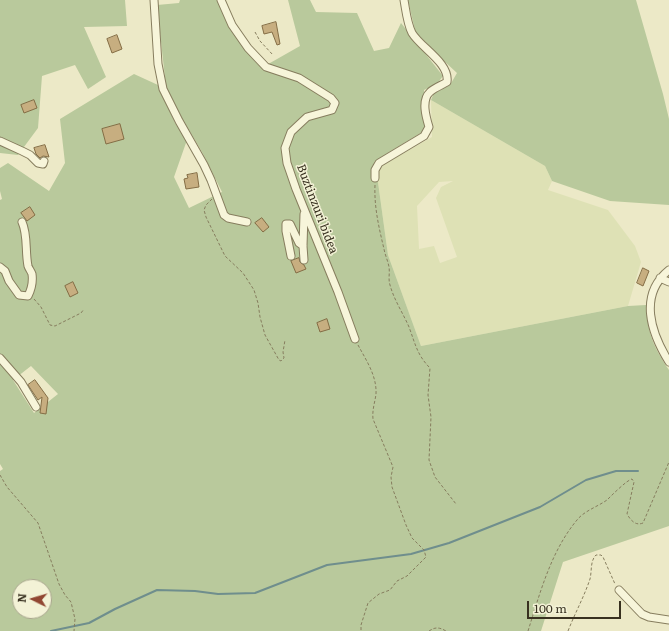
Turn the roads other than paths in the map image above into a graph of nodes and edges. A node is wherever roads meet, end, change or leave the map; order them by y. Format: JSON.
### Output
{"nodes":[{"id":1,"x":154,"y":0,"type":"edge"},
{"id":2,"x":221,"y":0,"type":"edge"},
{"id":3,"x":404,"y":0,"type":"edge"},
{"id":4,"x":0,"y":141,"type":"edge"},
{"id":5,"x":44,"y":161,"type":"dead end"},
{"id":6,"x":375,"y":178,"type":"road end"},
{"id":7,"x":305,"y":212,"type":"junction"},
{"id":8,"x":22,"y":222,"type":"dead end"},
{"id":9,"x":247,"y":222,"type":"dead end"},
{"id":10,"x":303,"y":246,"type":"junction"},
{"id":11,"x":291,"y":256,"type":"dead end"},
{"id":12,"x":304,"y":260,"type":"dead end"},
{"id":13,"x":0,"y":267,"type":"edge"},
{"id":14,"x":669,"y":270,"type":"edge"},
{"id":15,"x":660,"y":278,"type":"junction"},
{"id":16,"x":669,"y":282,"type":"edge"},
{"id":17,"x":355,"y":339,"type":"road end"},
{"id":18,"x":0,"y":358,"type":"edge"},
{"id":19,"x":669,"y":362,"type":"edge"},
{"id":20,"x":36,"y":407,"type":"dead end"},
{"id":21,"x":619,"y":590,"type":"road end"},
{"id":22,"x":669,"y":620,"type":"edge"}],
"edges":[{"from":1,"to":9,"type":"street"},
{"from":2,"to":7,"type":"street","name":"Buztinzuri bidea"},
{"from":3,"to":6,"type":"street"},
{"from":4,"to":5,"type":"street"},
{"from":7,"to":10,"type":"street"},
{"from":7,"to":17,"type":"street","name":"Buztinzuri bidea"},
{"from":8,"to":13,"type":"street"},
{"from":10,"to":11,"type":"street"},
{"from":10,"to":12,"type":"street"},
{"from":14,"to":15,"type":"street"},
{"from":15,"to":16,"type":"street"},
{"from":15,"to":19,"type":"street"},
{"from":18,"to":20,"type":"street"},
{"from":21,"to":22,"type":"street"}]}
